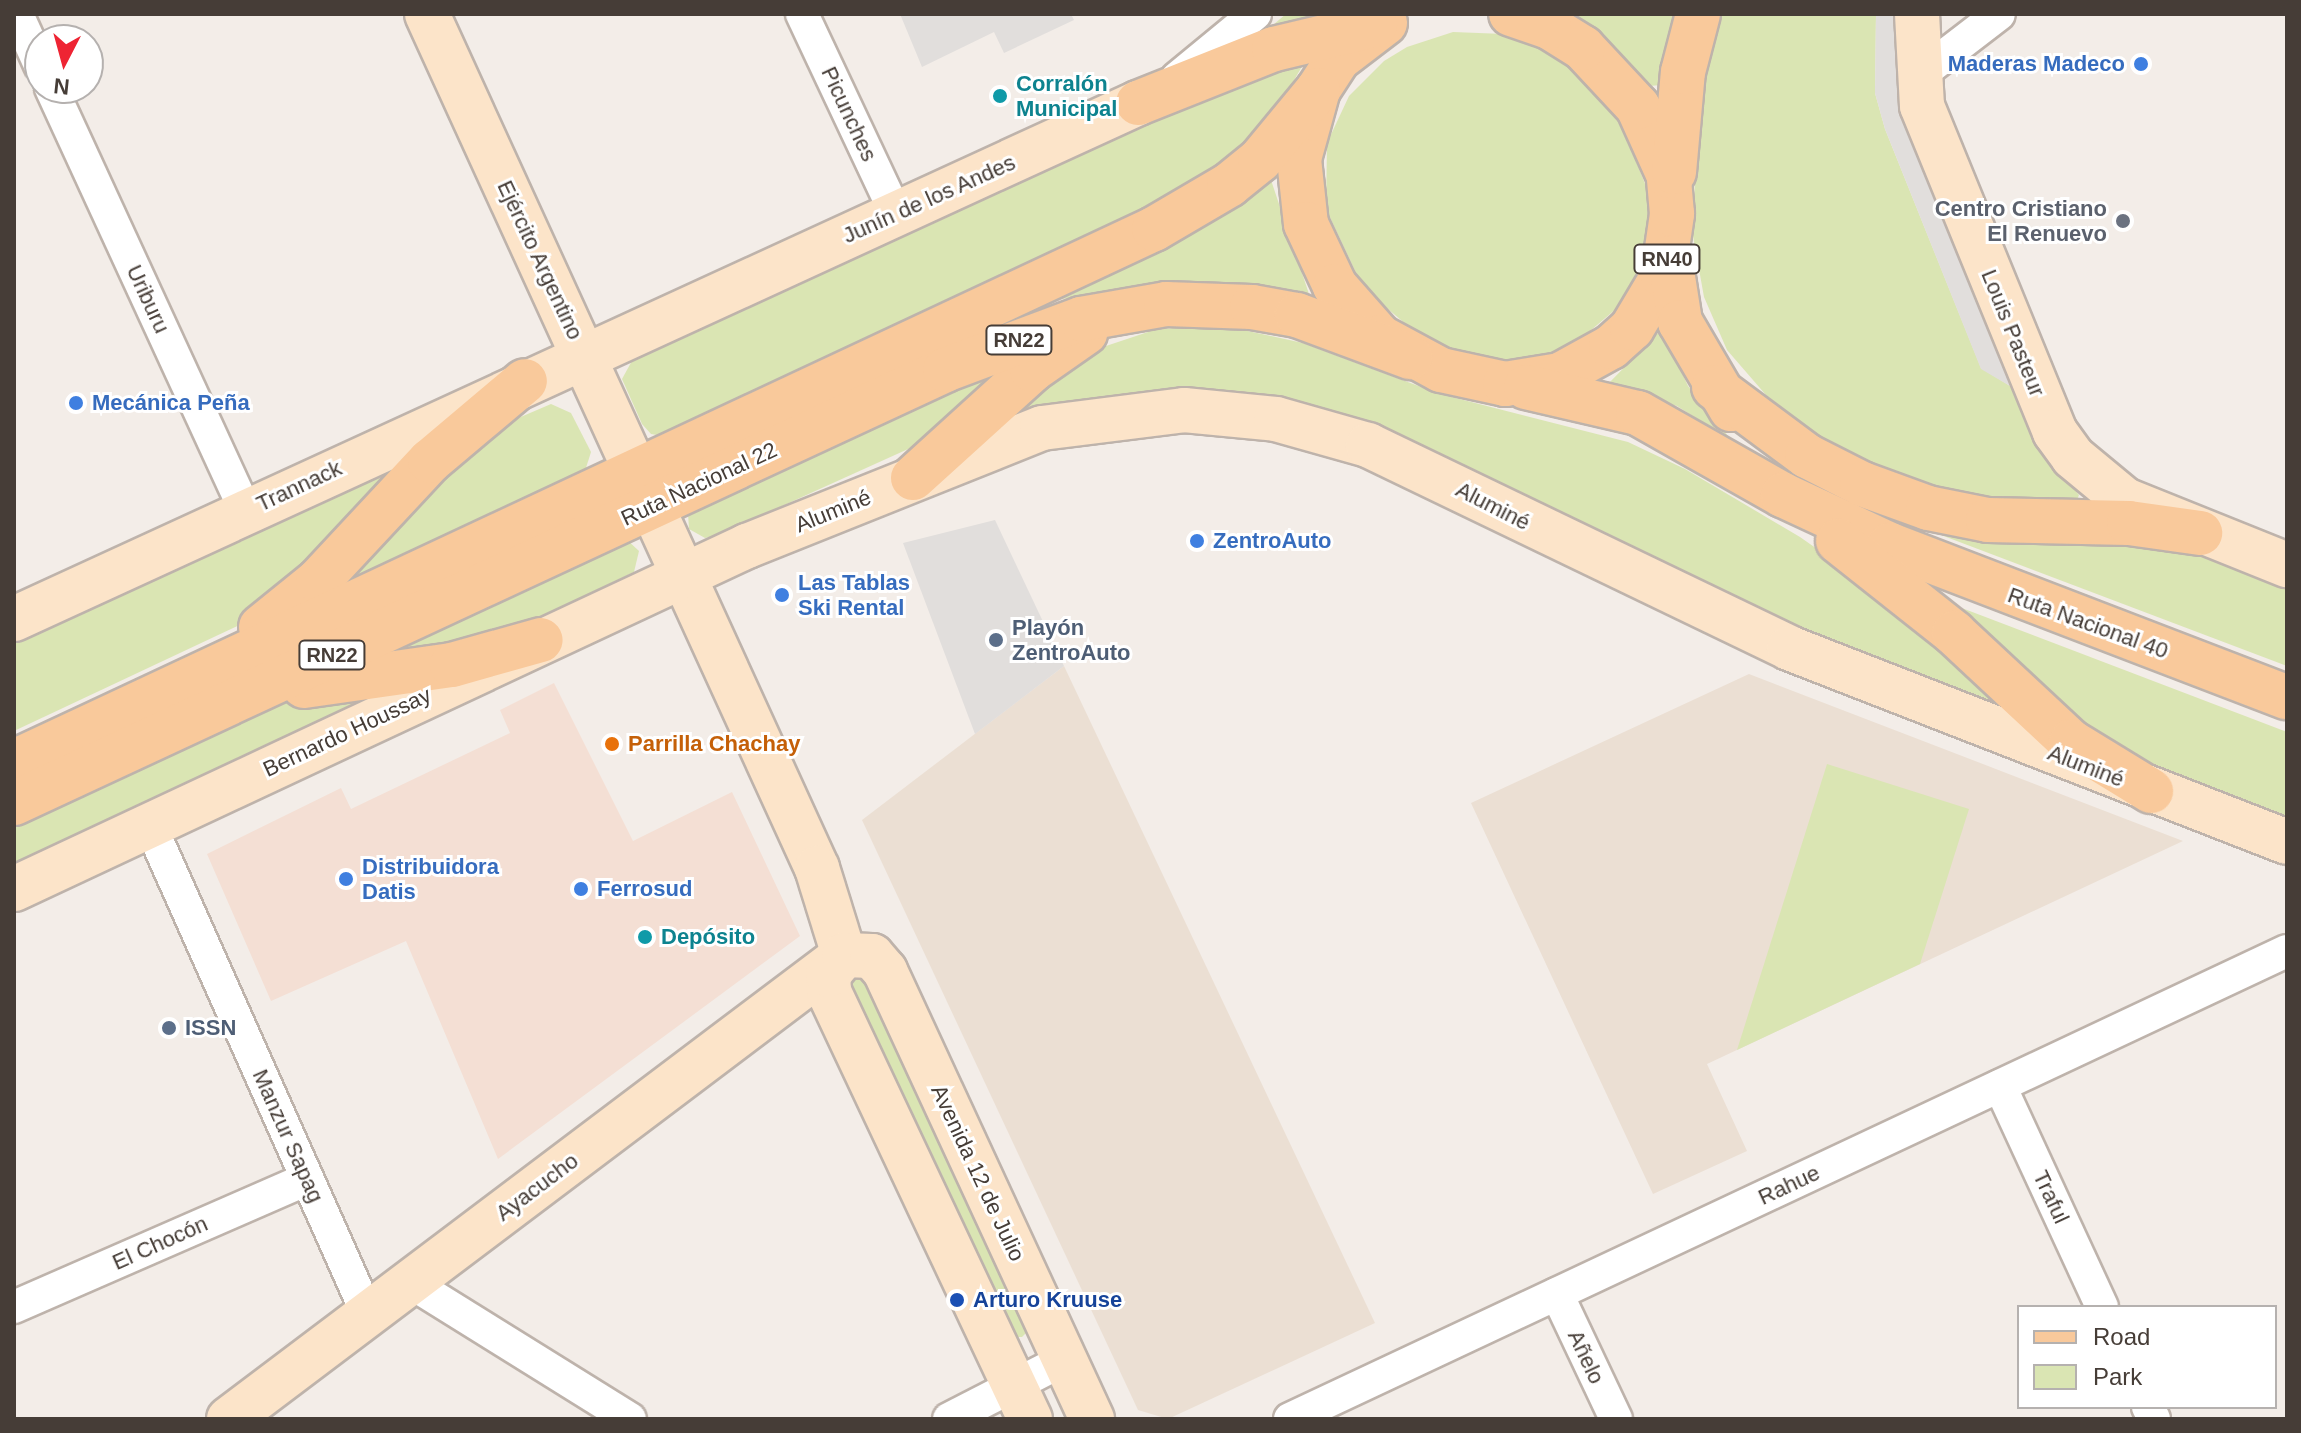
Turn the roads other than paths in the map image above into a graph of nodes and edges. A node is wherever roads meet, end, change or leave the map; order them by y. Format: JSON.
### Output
{"nodes":[{"id":1,"x":427,"y":14,"type":"edge"},
{"id":2,"x":802,"y":14,"type":"edge"},
{"id":3,"x":1255,"y":14,"type":"edge"},
{"id":4,"x":1511,"y":14,"type":"edge"},
{"id":5,"x":1698,"y":14,"type":"edge"},
{"id":6,"x":1917,"y":14,"type":"edge"},
{"id":7,"x":1999,"y":14,"type":"edge"},
{"id":8,"x":1398,"y":19,"type":"edge"},
{"id":9,"x":1917,"y":77,"type":"junction"},
{"id":10,"x":1318,"y":90,"type":"junction"},
{"id":11,"x":1138,"y":103,"type":"junction"},
{"id":12,"x":58,"y":104,"type":"edge"},
{"id":13,"x":896,"y":214,"type":"junction"},
{"id":14,"x":1671,"y":231,"type":"junction"},
{"id":15,"x":1122,"y":310,"type":"junction"},
{"id":16,"x":584,"y":354,"type":"junction"},
{"id":17,"x":1410,"y":357,"type":"junction"},
{"id":18,"x":525,"y":381,"type":"junction"},
{"id":19,"x":1505,"y":384,"type":"junction"},
{"id":20,"x":1714,"y":387,"type":"junction"},
{"id":21,"x":1739,"y":469,"type":"junction"},
{"id":22,"x":913,"y":478,"type":"junction"},
{"id":23,"x":642,"y":489,"type":"junction"},
{"id":24,"x":246,"y":511,"type":"junction"},
{"id":25,"x":2200,"y":533,"type":"junction"},
{"id":26,"x":1890,"y":545,"type":"junction"},
{"id":27,"x":2287,"y":565,"type":"edge"},
{"id":28,"x":679,"y":574,"type":"junction"},
{"id":29,"x":14,"y":619,"type":"edge"},
{"id":30,"x":541,"y":640,"type":"junction"},
{"id":31,"x":185,"y":682,"type":"junction"},
{"id":32,"x":2287,"y":697,"type":"edge"},
{"id":33,"x":223,"y":705,"type":"junction"},
{"id":34,"x":14,"y":762,"type":"edge"},
{"id":35,"x":2151,"y":791,"type":"junction"},
{"id":36,"x":14,"y":803,"type":"edge"},
{"id":37,"x":150,"y":825,"type":"junction"},
{"id":38,"x":2287,"y":842,"type":"edge"},
{"id":39,"x":14,"y":889,"type":"edge"},
{"id":40,"x":2287,"y":951,"type":"edge"},
{"id":41,"x":844,"y":955,"type":"junction"},
{"id":42,"x":2000,"y":1086,"type":"junction"},
{"id":43,"x":307,"y":1179,"type":"junction"},
{"id":44,"x":410,"y":1282,"type":"junction"},
{"id":45,"x":1557,"y":1294,"type":"junction"},
{"id":46,"x":2101,"y":1305,"type":"edge"},
{"id":47,"x":14,"y":1307,"type":"edge"},
{"id":48,"x":368,"y":1315,"type":"junction"},
{"id":49,"x":1064,"y":1360,"type":"junction"},
{"id":50,"x":1021,"y":1402,"type":"edge"},
{"id":51,"x":1083,"y":1416,"type":"edge"},
{"id":52,"x":229,"y":1419,"type":"edge"},
{"id":53,"x":630,"y":1419,"type":"edge"},
{"id":54,"x":949,"y":1419,"type":"edge"},
{"id":55,"x":1290,"y":1419,"type":"edge"},
{"id":56,"x":1616,"y":1419,"type":"edge"}],
"edges":[{"from":1,"to":16,"type":"street","name":"Ejército Argentino"},
{"from":2,"to":13,"type":"street","name":"Picunches"},
{"from":3,"to":11,"type":"street","name":"Junín de los Andes"},
{"from":4,"to":14,"type":"main road","number":"RN40"},
{"from":5,"to":14,"type":"main road","name":"Ruta Nacional 40","number":"RN40"},
{"from":6,"to":9,"type":"street","name":"Louis Pasteur"},
{"from":7,"to":9,"type":"street"},
{"from":8,"to":10,"type":"main road","number":"RN40"},
{"from":8,"to":11,"type":"main road"},
{"from":9,"to":25,"type":"street","name":"Louis Pasteur"},
{"from":10,"to":17,"type":"main road","number":"RN40"},
{"from":10,"to":23,"type":"main road","name":"Ruta Nacional 22","number":"RN22"},
{"from":11,"to":13,"type":"street","name":"Junín de los Andes"},
{"from":12,"to":24,"type":"street","name":"Uriburu"},
{"from":13,"to":16,"type":"street","name":"Junín de los Andes"},
{"from":14,"to":19,"type":"main road","number":"RN40"},
{"from":14,"to":20,"type":"main road","name":"Ruta Nacional 40","number":"RN40"},
{"from":15,"to":17,"type":"main road","name":"Ruta Nacional 22","number":"RN22"},
{"from":15,"to":22,"type":"main road"},
{"from":15,"to":23,"type":"main road","name":"Ruta Nacional 22","number":"RN22"},
{"from":16,"to":18,"type":"street","name":"Trannack"},
{"from":16,"to":23,"type":"street","name":"Ejército Argentino"},
{"from":17,"to":19,"type":"main road","number":"RN40"},
{"from":18,"to":24,"type":"street","name":"Trannack"},
{"from":18,"to":31,"type":"main road"},
{"from":19,"to":21,"type":"main road","name":"Ruta Nacional 40","number":"RN40"},
{"from":20,"to":25,"type":"main road"},
{"from":20,"to":26,"type":"main road","name":"Ruta Nacional 40","number":"RN40"},
{"from":21,"to":26,"type":"main road","name":"Ruta Nacional 40","number":"RN40"},
{"from":21,"to":35,"type":"main road"},
{"from":22,"to":28,"type":"street","name":"Aluminé"},
{"from":22,"to":35,"type":"street","name":"Aluminé"},
{"from":23,"to":28,"type":"street"},
{"from":23,"to":31,"type":"main road","name":"Ruta Nacional 22","number":"RN22"},
{"from":23,"to":33,"type":"main road","name":"Ruta Nacional 22","number":"RN22"},
{"from":24,"to":29,"type":"street","name":"Trannack"},
{"from":25,"to":27,"type":"street","name":"Louis Pasteur"},
{"from":26,"to":32,"type":"main road","name":"Ruta Nacional 40","number":"RN40"},
{"from":28,"to":30,"type":"street","name":"Bernardo Houssay"},
{"from":28,"to":41,"type":"street"},
{"from":30,"to":33,"type":"main road"},
{"from":30,"to":37,"type":"street","name":"Bernardo Houssay"},
{"from":31,"to":34,"type":"main road","name":"Ruta Nacional 22","number":"RN22"},
{"from":33,"to":36,"type":"main road","name":"Ruta Nacional 22","number":"RN22"},
{"from":35,"to":38,"type":"street","name":"Aluminé"},
{"from":37,"to":39,"type":"street","name":"Bernardo Houssay"},
{"from":37,"to":43,"type":"street","name":"Manzur Sapag"},
{"from":40,"to":42,"type":"street","name":"Rahue"},
{"from":41,"to":44,"type":"street","name":"Ayacucho"},
{"from":41,"to":49,"type":"street","name":"Avenida 12 de Julio"},
{"from":41,"to":50,"type":"street"},
{"from":42,"to":45,"type":"street","name":"Rahue"},
{"from":42,"to":46,"type":"street","name":"Traful"},
{"from":43,"to":47,"type":"street","name":"El Chocón"},
{"from":43,"to":48,"type":"street","name":"Manzur Sapag"},
{"from":44,"to":48,"type":"street","name":"Ayacucho"},
{"from":44,"to":53,"type":"street"},
{"from":45,"to":55,"type":"street","name":"Rahue"},
{"from":45,"to":56,"type":"street","name":"Añelo"},
{"from":48,"to":52,"type":"street","name":"Ayacucho"},
{"from":49,"to":50,"type":"street"},
{"from":49,"to":51,"type":"street","name":"Avenida 12 de Julio"},
{"from":50,"to":54,"type":"street"}]}
